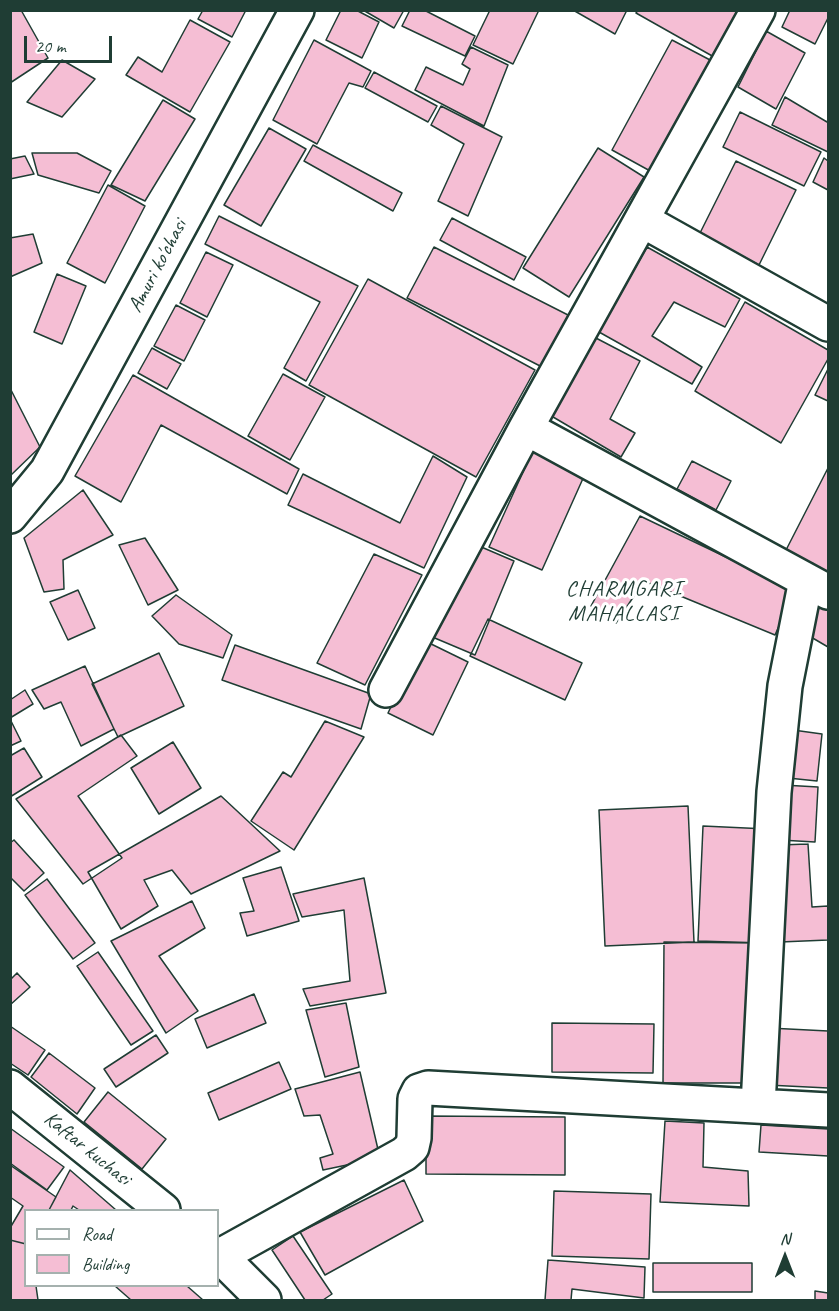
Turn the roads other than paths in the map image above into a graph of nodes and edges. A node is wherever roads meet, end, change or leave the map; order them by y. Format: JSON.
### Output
{"nodes":[{"id":1,"x":297,"y":10,"type":"edge"},
{"id":2,"x":758,"y":10,"type":"edge"},
{"id":3,"x":642,"y":220,"type":"junction"},
{"id":4,"x":828,"y":324,"type":"edge"},
{"id":5,"x":526,"y":428,"type":"junction"},
{"id":6,"x":10,"y":516,"type":"edge"},
{"id":7,"x":817,"y":586,"type":"edge"},
{"id":8,"x":386,"y":690,"type":"dead end"},
{"id":9,"x":10,"y":1087,"type":"edge"},
{"id":10,"x":758,"y":1107,"type":"junction"},
{"id":11,"x":828,"y":1110,"type":"edge"},
{"id":12,"x":162,"y":1209,"type":"edge"},
{"id":13,"x":219,"y":1255,"type":"edge"},
{"id":14,"x":264,"y":1300,"type":"edge"}],
"edges":[{"from":1,"to":6,"type":"street","name":"Amuri ko'chasi"},
{"from":2,"to":3,"type":"street"},
{"from":3,"to":4,"type":"street"},
{"from":3,"to":5,"type":"street"},
{"from":5,"to":7,"type":"street"},
{"from":5,"to":8,"type":"street"},
{"from":7,"to":10,"type":"street"},
{"from":9,"to":12,"type":"street","name":"Kaftar kuchasi"},
{"from":10,"to":11,"type":"street"},
{"from":10,"to":13,"type":"street"},
{"from":13,"to":14,"type":"street"}]}
